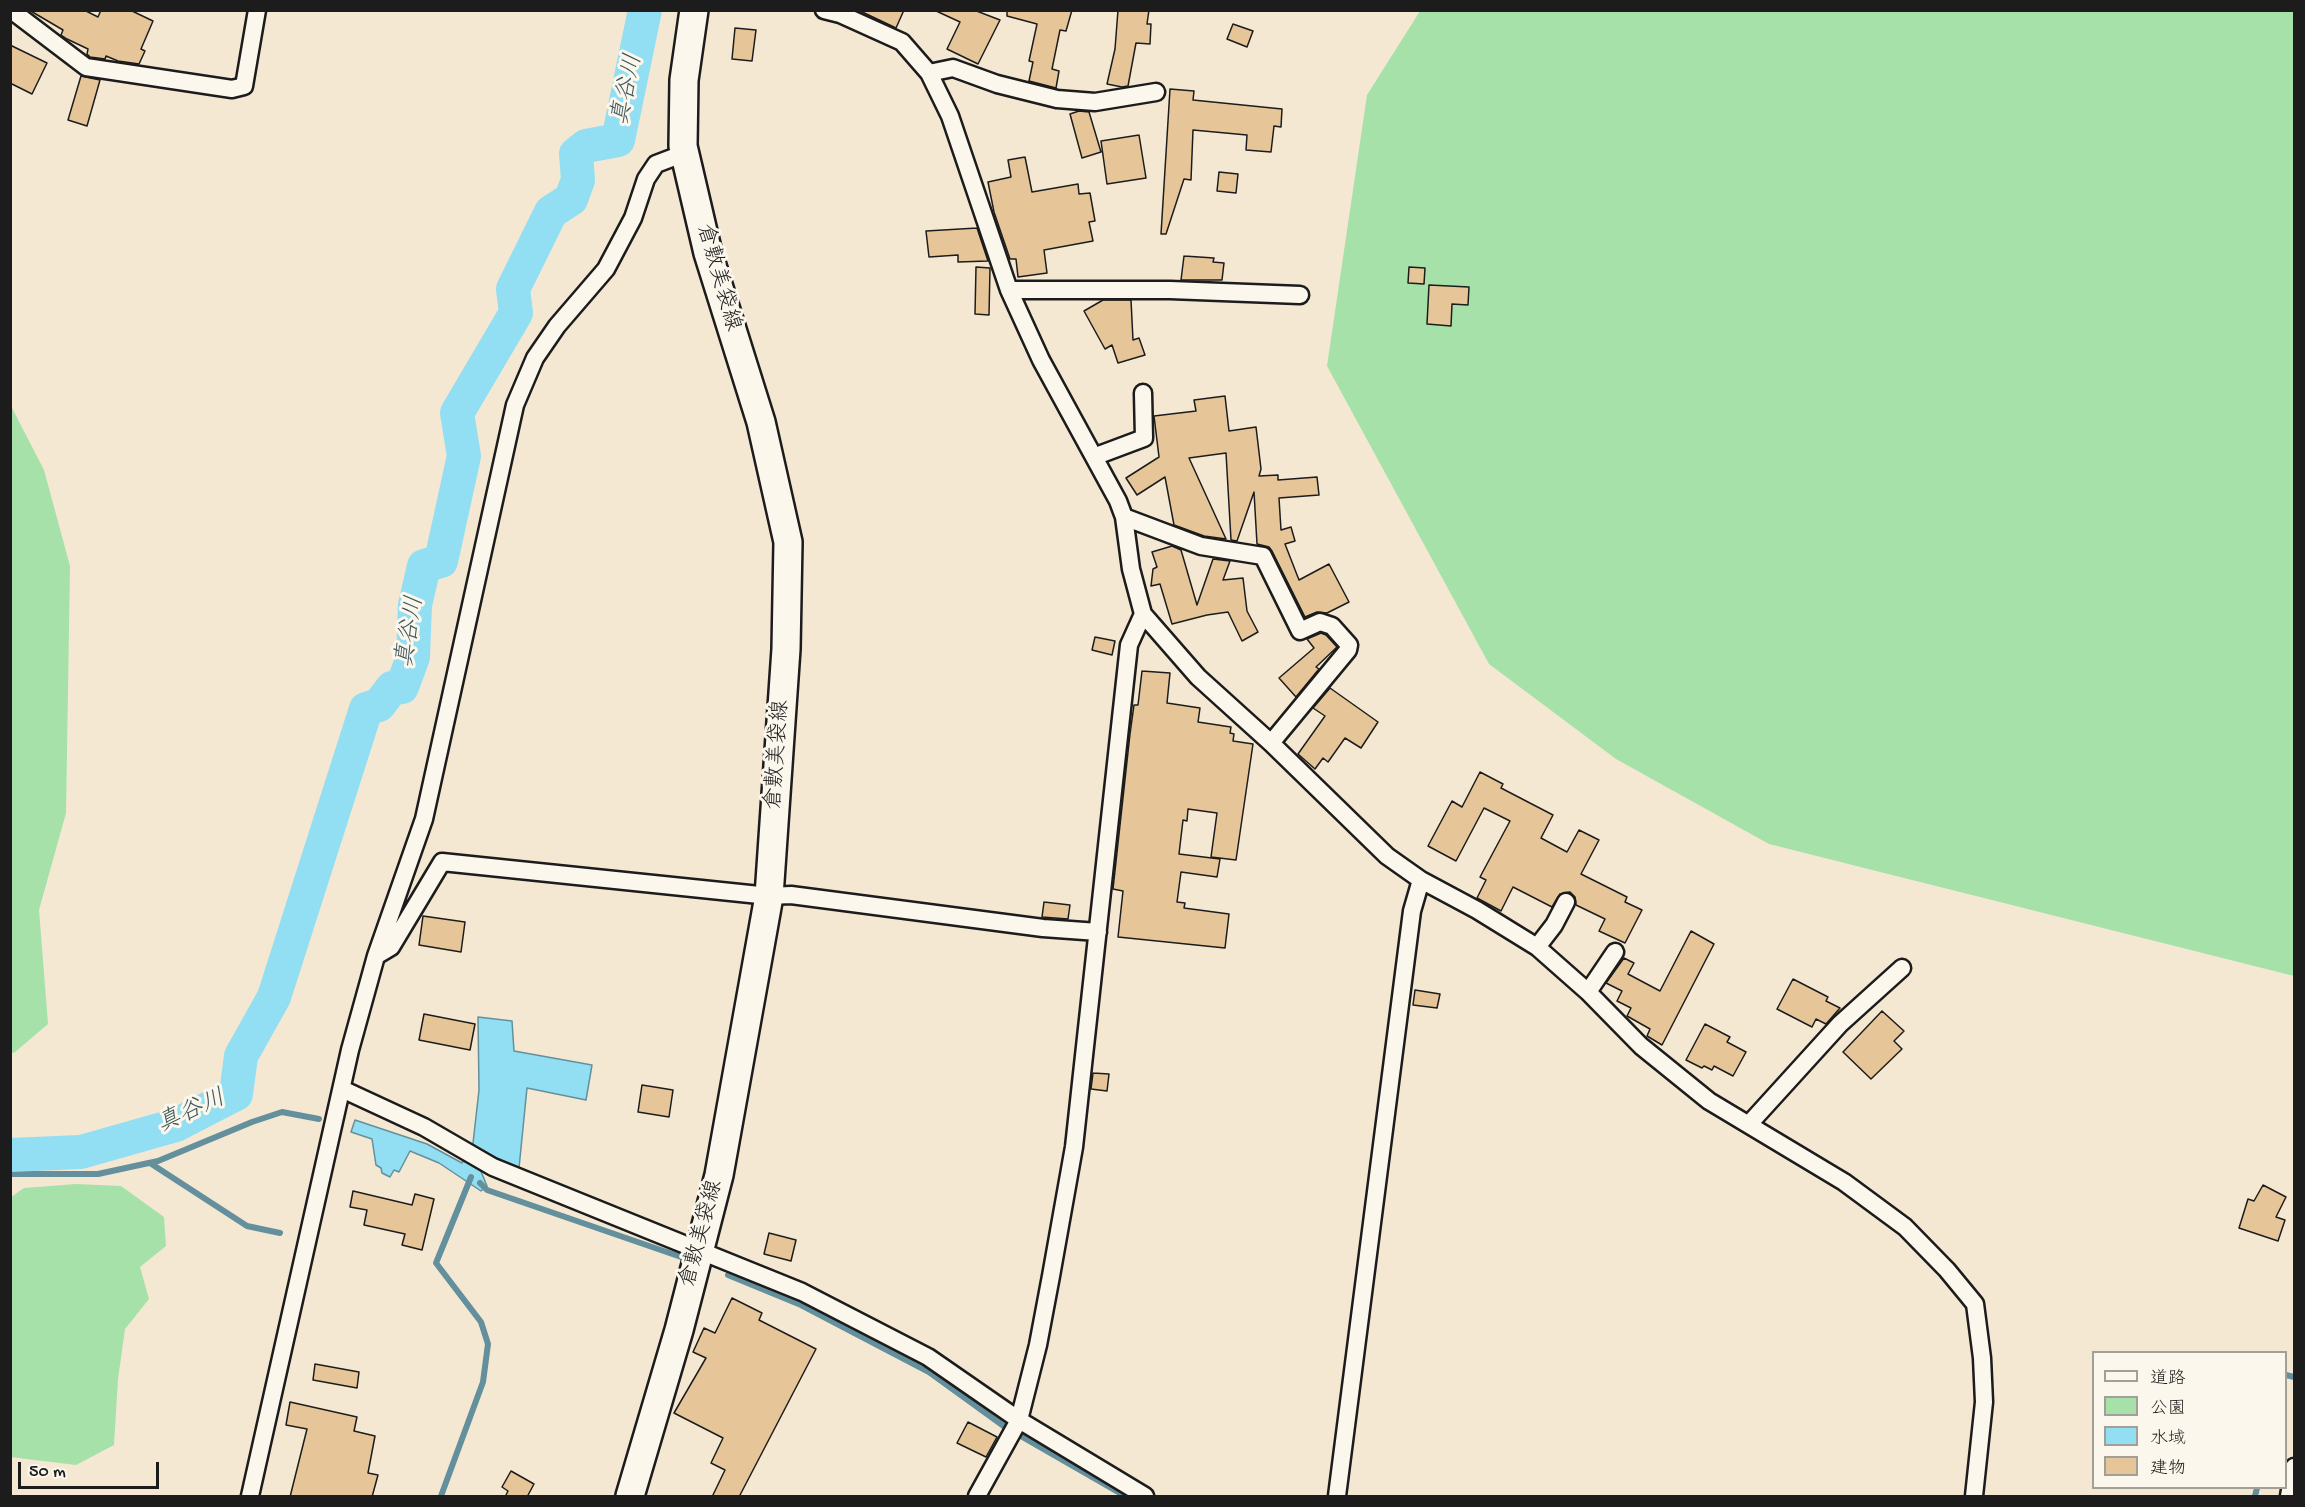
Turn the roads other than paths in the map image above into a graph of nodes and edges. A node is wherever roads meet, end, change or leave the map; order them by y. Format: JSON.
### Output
{"nodes":[{"id":1,"x":11,"y":10,"type":"edge"},
{"id":2,"x":257,"y":10,"type":"edge"},
{"id":3,"x":694,"y":10,"type":"edge"},
{"id":4,"x":825,"y":10,"type":"edge"},
{"id":5,"x":929,"y":73,"type":"junction"},
{"id":6,"x":1156,"y":92,"type":"dead end"},
{"id":7,"x":685,"y":153,"type":"junction"},
{"id":8,"x":1009,"y":290,"type":"junction"},
{"id":9,"x":1300,"y":295,"type":"dead end"},
{"id":10,"x":1143,"y":393,"type":"dead end"},
{"id":11,"x":1096,"y":456,"type":"junction"},
{"id":12,"x":1124,"y":517,"type":"junction"},
{"id":13,"x":1143,"y":614,"type":"junction"},
{"id":14,"x":1271,"y":743,"type":"junction"},
{"id":15,"x":1421,"y":880,"type":"junction"},
{"id":16,"x":769,"y":896,"type":"junction"},
{"id":17,"x":1566,"y":902,"type":"dead end"},
{"id":18,"x":1098,"y":932,"type":"junction"},
{"id":19,"x":1537,"y":947,"type":"junction"},
{"id":20,"x":1616,"y":952,"type":"dead end"},
{"id":21,"x":376,"y":956,"type":"junction"},
{"id":22,"x":1902,"y":968,"type":"dead end"},
{"id":23,"x":1588,"y":992,"type":"junction"},
{"id":24,"x":342,"y":1089,"type":"junction"},
{"id":25,"x":1750,"y":1123,"type":"junction"},
{"id":26,"x":699,"y":1249,"type":"junction"},
{"id":27,"x":1015,"y":1428,"type":"junction"},
{"id":28,"x":2295,"y":1467,"type":"edge"},
{"id":29,"x":250,"y":1497,"type":"edge"},
{"id":30,"x":630,"y":1497,"type":"edge"},
{"id":31,"x":977,"y":1497,"type":"edge"},
{"id":32,"x":1145,"y":1497,"type":"edge"},
{"id":33,"x":1337,"y":1497,"type":"edge"},
{"id":34,"x":1974,"y":1497,"type":"edge"},
{"id":35,"x":2289,"y":1497,"type":"edge"}],
"edges":[{"from":1,"to":2,"type":"street"},
{"from":3,"to":7,"type":"main road","name":"倉敷美袋線"},
{"from":4,"to":5,"type":"street"},
{"from":5,"to":6,"type":"street"},
{"from":5,"to":8,"type":"street"},
{"from":7,"to":16,"type":"main road","name":"倉敷美袋線"},
{"from":7,"to":21,"type":"street"},
{"from":8,"to":9,"type":"street"},
{"from":8,"to":11,"type":"street"},
{"from":10,"to":11,"type":"street"},
{"from":11,"to":12,"type":"street"},
{"from":12,"to":13,"type":"street"},
{"from":12,"to":14,"type":"street"},
{"from":13,"to":14,"type":"street"},
{"from":13,"to":18,"type":"street"},
{"from":14,"to":15,"type":"street"},
{"from":15,"to":19,"type":"street"},
{"from":15,"to":33,"type":"street"},
{"from":16,"to":18,"type":"street"},
{"from":16,"to":21,"type":"street"},
{"from":16,"to":26,"type":"main road","name":"倉敷美袋線"},
{"from":17,"to":19,"type":"street"},
{"from":18,"to":27,"type":"street"},
{"from":19,"to":23,"type":"street"},
{"from":20,"to":23,"type":"street"},
{"from":21,"to":24,"type":"street"},
{"from":22,"to":25,"type":"street"},
{"from":23,"to":25,"type":"street"},
{"from":24,"to":26,"type":"street"},
{"from":24,"to":29,"type":"street"},
{"from":25,"to":34,"type":"street"},
{"from":26,"to":27,"type":"street"},
{"from":26,"to":30,"type":"main road","name":"倉敷美袋線"},
{"from":27,"to":31,"type":"street"},
{"from":27,"to":32,"type":"street"},
{"from":28,"to":35,"type":"street"}]}
